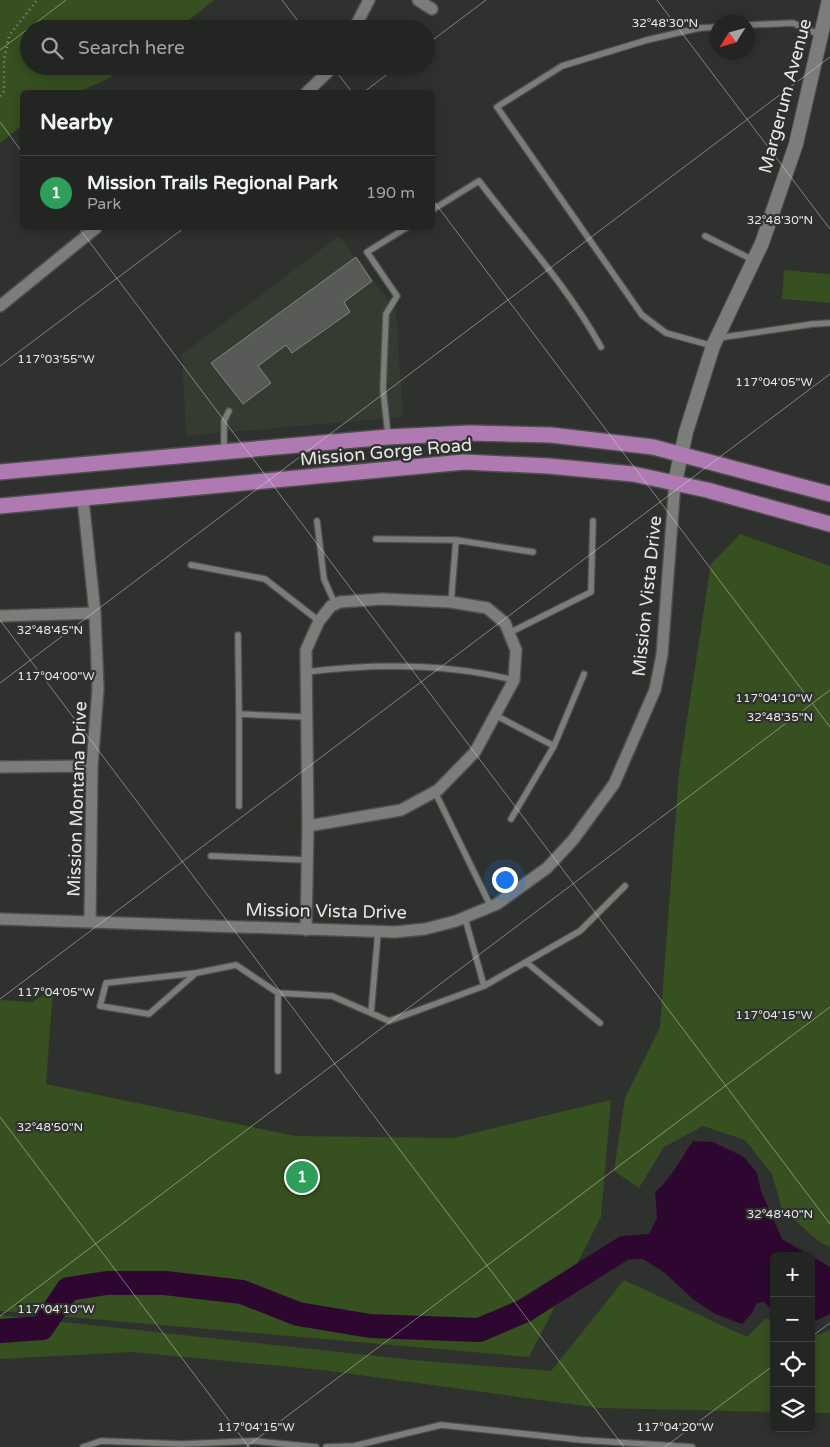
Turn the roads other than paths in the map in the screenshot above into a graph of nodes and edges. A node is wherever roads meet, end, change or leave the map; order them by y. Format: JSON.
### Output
{"nodes":[{"id":1,"x":369,"y":0,"type":"edge"},
{"id":2,"x":418,"y":0,"type":"edge"},
{"id":3,"x":829,"y":0,"type":"edge"},
{"id":4,"x":432,"y":9,"type":"dead end"},
{"id":5,"x":359,"y":20,"type":"edge"},
{"id":6,"x":755,"y":25,"type":"edge"},
{"id":7,"x":710,"y":27,"type":"edge"},
{"id":8,"x":826,"y":36,"type":"edge"},
{"id":9,"x":325,"y":75,"type":"edge"},
{"id":10,"x":309,"y":90,"type":"edge"},
{"id":11,"x":435,"y":208,"type":"edge"},
{"id":12,"x":94,"y":230,"type":"edge"},
{"id":13,"x":403,"y":230,"type":"edge"},
{"id":14,"x":705,"y":236,"type":"dead end"},
{"id":15,"x":753,"y":260,"type":"junction"},
{"id":16,"x":0,"y":306,"type":"edge"},
{"id":17,"x":830,"y":324,"type":"edge"},
{"id":18,"x":714,"y":342,"type":"junction"},
{"id":19,"x":601,"y":346,"type":"dead end"},
{"id":20,"x":229,"y":411,"type":"dead end"},
{"id":21,"x":388,"y":438,"type":"junction"},
{"id":22,"x":224,"y":452,"type":"junction"},
{"id":23,"x":681,"y":454,"type":"junction"},
{"id":24,"x":0,"y":472,"type":"edge"},
{"id":25,"x":675,"y":482,"type":"junction"},
{"id":26,"x":830,"y":494,"type":"edge"},
{"id":27,"x":83,"y":499,"type":"junction"},
{"id":28,"x":0,"y":506,"type":"edge"},
{"id":29,"x":317,"y":521,"type":"dead end"},
{"id":30,"x":593,"y":521,"type":"dead end"},
{"id":31,"x":830,"y":524,"type":"edge"},
{"id":32,"x":376,"y":539,"type":"dead end"},
{"id":33,"x":456,"y":540,"type":"junction"},
{"id":34,"x":533,"y":552,"type":"dead end"},
{"id":35,"x":192,"y":565,"type":"dead end"},
{"id":36,"x":451,"y":602,"type":"junction"},
{"id":37,"x":335,"y":604,"type":"junction"},
{"id":38,"x":95,"y":613,"type":"junction"},
{"id":39,"x":0,"y":616,"type":"edge"},
{"id":40,"x":320,"y":621,"type":"junction"},
{"id":41,"x":509,"y":633,"type":"junction"},
{"id":42,"x":238,"y":635,"type":"dead end"},
{"id":43,"x":306,"y":672,"type":"junction"},
{"id":44,"x":584,"y":674,"type":"dead end"},
{"id":45,"x":514,"y":680,"type":"junction"},
{"id":46,"x":239,"y":714,"type":"junction"},
{"id":47,"x":495,"y":715,"type":"junction"},
{"id":48,"x":307,"y":716,"type":"junction"},
{"id":49,"x":554,"y":746,"type":"junction"},
{"id":50,"x":92,"y":766,"type":"junction"},
{"id":51,"x":0,"y":767,"type":"edge"},
{"id":52,"x":435,"y":791,"type":"junction"},
{"id":53,"x":239,"y":806,"type":"dead end"},
{"id":54,"x":511,"y":819,"type":"dead end"},
{"id":55,"x":308,"y":826,"type":"junction"},
{"id":56,"x":211,"y":856,"type":"dead end"},
{"id":57,"x":307,"y":860,"type":"junction"},
{"id":58,"x":624,"y":886,"type":"dead end"},
{"id":59,"x":491,"y":907,"type":"junction"},
{"id":60,"x":464,"y":918,"type":"junction"},
{"id":61,"x":0,"y":919,"type":"edge"},
{"id":62,"x":90,"y":921,"type":"junction"},
{"id":63,"x":306,"y":930,"type":"junction"},
{"id":64,"x":378,"y":932,"type":"junction"},
{"id":65,"x":526,"y":962,"type":"junction"},
{"id":66,"x":196,"y":973,"type":"junction"},
{"id":67,"x":484,"y":986,"type":"junction"},
{"id":68,"x":278,"y":993,"type":"junction"},
{"id":69,"x":370,"y":1013,"type":"junction"},
{"id":70,"x":600,"y":1023,"type":"dead end"},
{"id":71,"x":278,"y":1071,"type":"dead end"},
{"id":72,"x":83,"y":1447,"type":"edge"},
{"id":73,"x":316,"y":1447,"type":"edge"},
{"id":74,"x":326,"y":1447,"type":"edge"},
{"id":75,"x":692,"y":1447,"type":"edge"}],
"edges":[{"from":1,"to":5,"type":"street"},
{"from":2,"to":4,"type":"street"},
{"from":3,"to":8,"type":"street","name":"Margerum Avenue"},
{"from":6,"to":8,"type":"lane"},
{"from":7,"to":18,"type":"lane"},
{"from":8,"to":15,"type":"street","name":"Margerum Avenue"},
{"from":9,"to":10,"type":"street"},
{"from":11,"to":19,"type":"lane"},
{"from":12,"to":16,"type":"street"},
{"from":13,"to":21,"type":"lane"},
{"from":14,"to":15,"type":"lane"},
{"from":15,"to":18,"type":"street","name":"Margerum Avenue"},
{"from":17,"to":18,"type":"lane"},
{"from":18,"to":23,"type":"street","name":"Margerum Avenue"},
{"from":20,"to":22,"type":"lane"},
{"from":21,"to":22,"type":"main road","name":"Mission Gorge Road"},
{"from":21,"to":23,"type":"main road","name":"Mission Gorge Road"},
{"from":22,"to":24,"type":"main road","name":"Mission Gorge Road"},
{"from":23,"to":25,"type":"street","name":"Margerum Avenue"},
{"from":23,"to":26,"type":"main road","name":"Mission Gorge Road"},
{"from":25,"to":27,"type":"main road","name":"Mission Gorge Road"},
{"from":25,"to":31,"type":"main road","name":"Mission Gorge Road"},
{"from":25,"to":59,"type":"street","name":"Mission Vista Drive"},
{"from":27,"to":28,"type":"main road","name":"Mission Gorge Road"},
{"from":27,"to":38,"type":"street","name":"Mission Montana Drive"},
{"from":29,"to":37,"type":"lane"},
{"from":30,"to":41,"type":"lane"},
{"from":32,"to":33,"type":"lane"},
{"from":33,"to":34,"type":"lane"},
{"from":33,"to":36,"type":"lane"},
{"from":35,"to":40,"type":"lane"},
{"from":36,"to":37,"type":"street"},
{"from":36,"to":41,"type":"street"},
{"from":37,"to":40,"type":"street"},
{"from":38,"to":39,"type":"street"},
{"from":38,"to":50,"type":"street","name":"Mission Montana Drive"},
{"from":40,"to":43,"type":"street"},
{"from":41,"to":45,"type":"street"},
{"from":42,"to":46,"type":"lane"},
{"from":43,"to":45,"type":"lane"},
{"from":43,"to":48,"type":"street"},
{"from":44,"to":49,"type":"lane"},
{"from":45,"to":47,"type":"street"},
{"from":46,"to":48,"type":"lane"},
{"from":46,"to":53,"type":"lane"},
{"from":47,"to":49,"type":"lane"},
{"from":47,"to":52,"type":"street"},
{"from":48,"to":55,"type":"street"},
{"from":49,"to":54,"type":"lane"},
{"from":50,"to":51,"type":"street"},
{"from":50,"to":62,"type":"street","name":"Mission Montana Drive"},
{"from":52,"to":55,"type":"street"},
{"from":52,"to":59,"type":"lane"},
{"from":55,"to":57,"type":"street"},
{"from":56,"to":57,"type":"lane"},
{"from":57,"to":63,"type":"street"},
{"from":58,"to":65,"type":"lane"},
{"from":59,"to":60,"type":"street","name":"Mission Vista Drive"},
{"from":60,"to":64,"type":"street","name":"Mission Vista Drive"},
{"from":60,"to":67,"type":"lane"},
{"from":61,"to":62,"type":"street","name":"Mission Vista Drive"},
{"from":62,"to":63,"type":"street","name":"Mission Vista Drive"},
{"from":63,"to":64,"type":"street","name":"Mission Vista Drive"},
{"from":64,"to":69,"type":"lane"},
{"from":65,"to":67,"type":"lane"},
{"from":65,"to":70,"type":"lane"},
{"from":66,"to":66,"type":"lane"},
{"from":66,"to":68,"type":"lane"},
{"from":67,"to":69,"type":"lane"},
{"from":68,"to":69,"type":"lane"},
{"from":68,"to":71,"type":"lane"},
{"from":72,"to":73,"type":"lane"},
{"from":74,"to":75,"type":"lane"}]}
